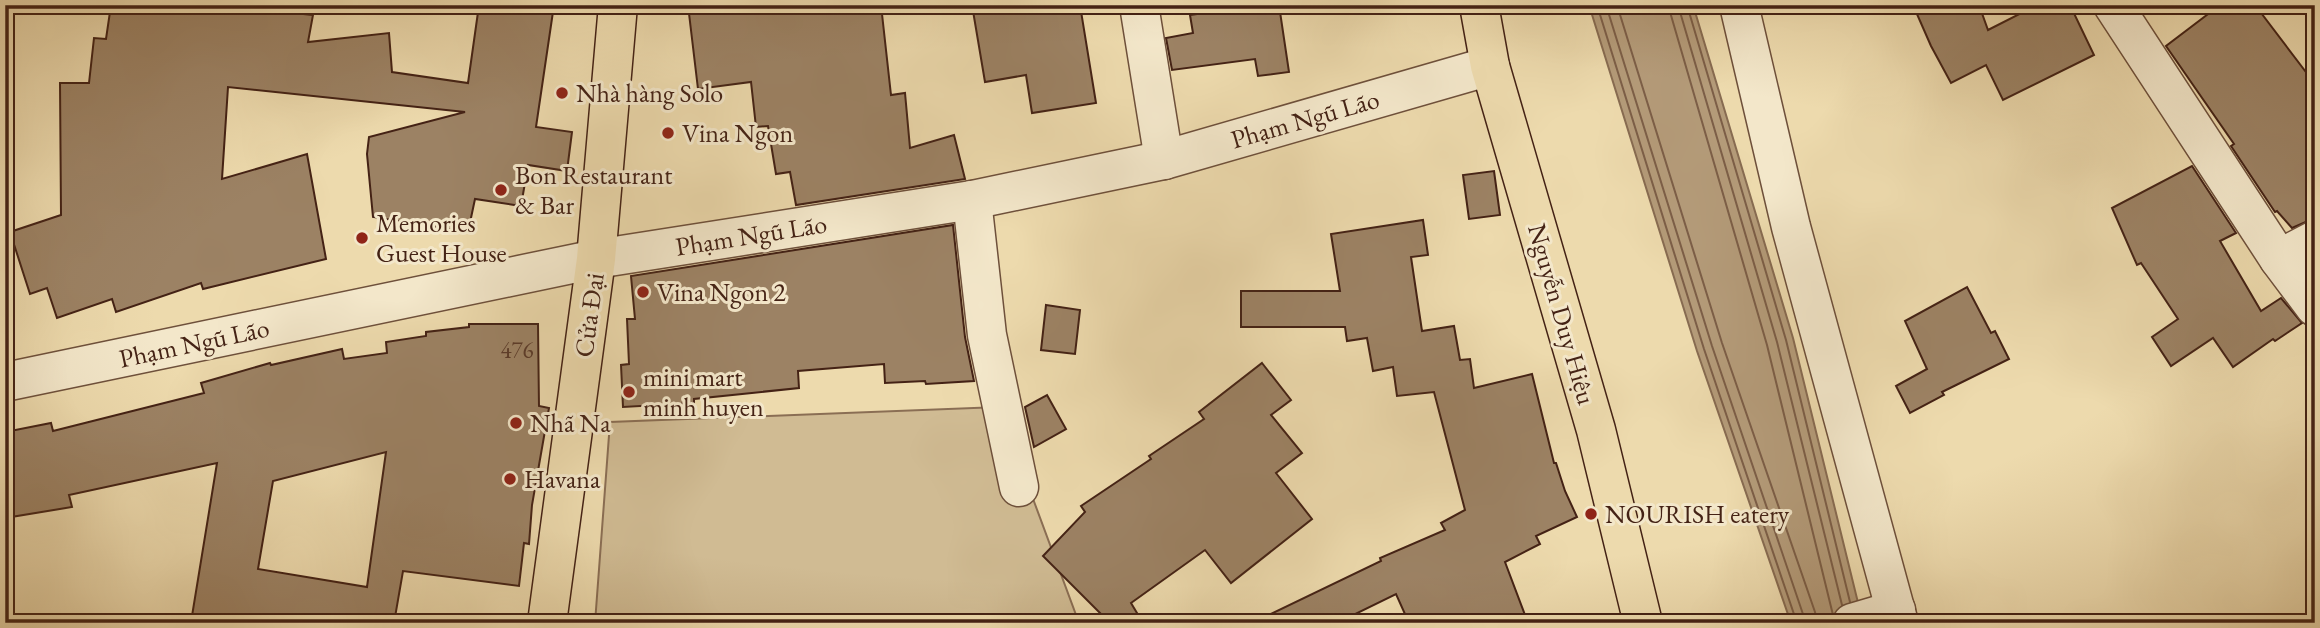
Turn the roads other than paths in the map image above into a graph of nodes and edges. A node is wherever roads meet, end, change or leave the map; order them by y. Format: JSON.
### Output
{"nodes":[{"id":1,"x":618,"y":5,"type":"edge"},
{"id":2,"x":1139,"y":5,"type":"edge"},
{"id":3,"x":1479,"y":5,"type":"edge"},
{"id":4,"x":1739,"y":5,"type":"edge"},
{"id":5,"x":2113,"y":5,"type":"edge"},
{"id":6,"x":1490,"y":66,"type":"junction"},
{"id":7,"x":1164,"y":160,"type":"junction"},
{"id":8,"x":972,"y":200,"type":"junction"},
{"id":9,"x":2315,"y":240,"type":"edge"},
{"id":10,"x":596,"y":259,"type":"junction"},
{"id":11,"x":2280,"y":259,"type":"junction"},
{"id":12,"x":2315,"y":307,"type":"edge"},
{"id":13,"x":5,"y":382,"type":"edge"},
{"id":14,"x":1018,"y":487,"type":"dead end"},
{"id":15,"x":1897,"y":616,"type":"edge"},
{"id":16,"x":547,"y":623,"type":"edge"},
{"id":17,"x":1643,"y":623,"type":"edge"},
{"id":18,"x":1852,"y":623,"type":"edge"}],
"edges":[{"from":1,"to":10,"type":"main road","name":"Cửa Đại"},
{"from":2,"to":7,"type":"street"},
{"from":3,"to":6,"type":"main road","name":"Nguyễn Duy Hiệu"},
{"from":4,"to":15,"type":"street"},
{"from":5,"to":11,"type":"street"},
{"from":6,"to":7,"type":"street","name":"Phạm Ngũ Lão"},
{"from":6,"to":17,"type":"main road","name":"Nguyễn Duy Hiệu"},
{"from":7,"to":8,"type":"street","name":"Phạm Ngũ Lão"},
{"from":8,"to":10,"type":"street","name":"Phạm Ngũ Lão"},
{"from":8,"to":14,"type":"street"},
{"from":9,"to":11,"type":"street"},
{"from":10,"to":13,"type":"street","name":"Phạm Ngũ Lão"},
{"from":10,"to":16,"type":"main road","name":"Cửa Đại"},
{"from":11,"to":12,"type":"street"},
{"from":15,"to":18,"type":"street"}]}
